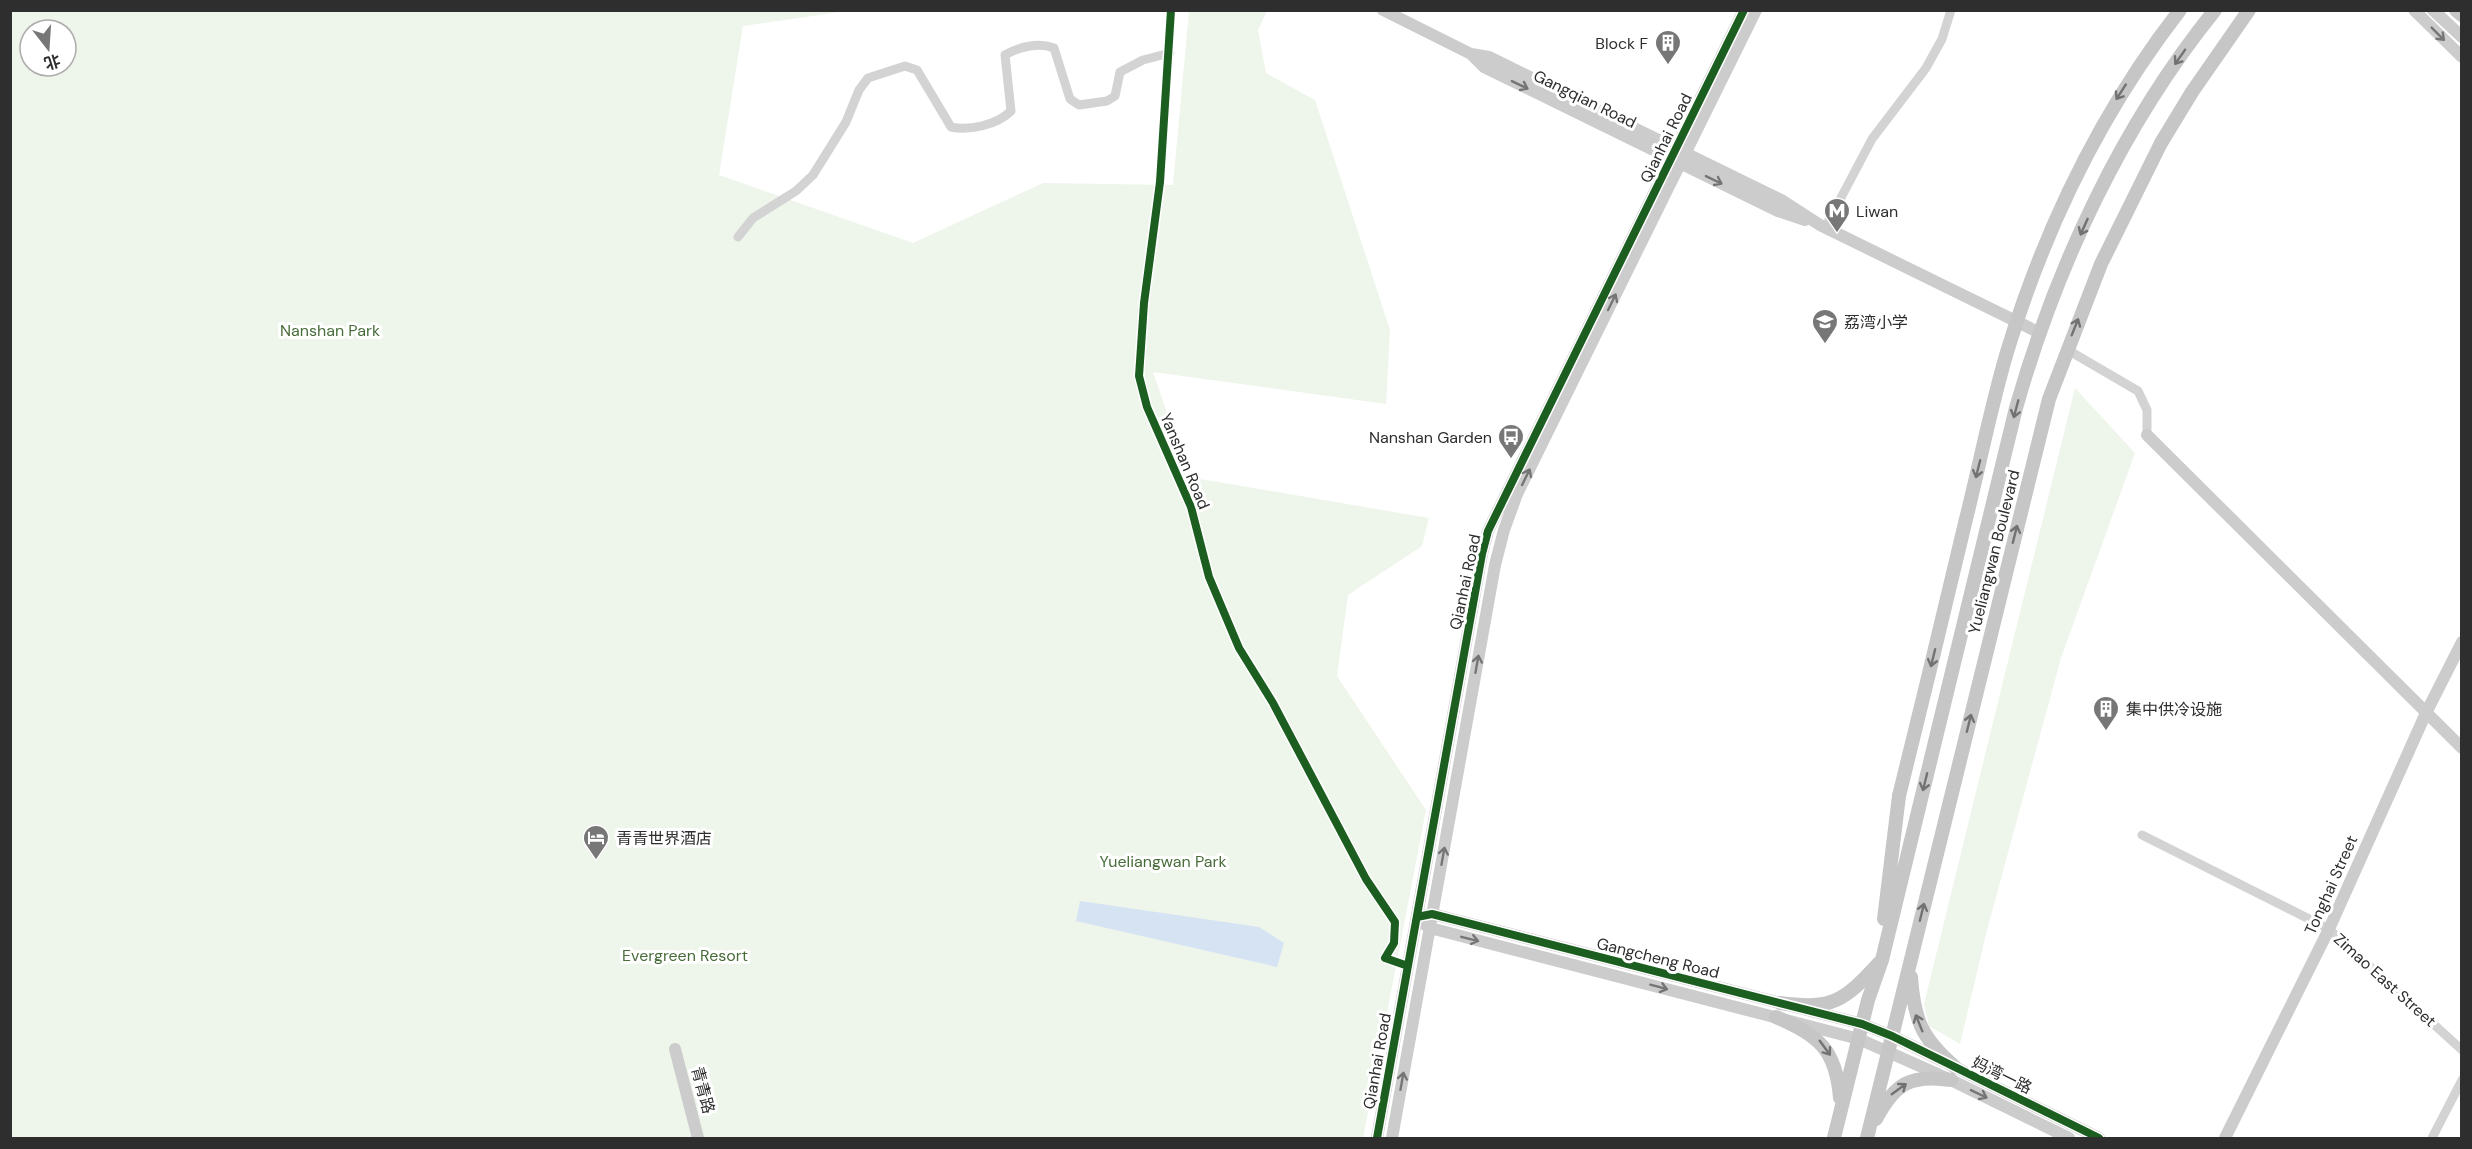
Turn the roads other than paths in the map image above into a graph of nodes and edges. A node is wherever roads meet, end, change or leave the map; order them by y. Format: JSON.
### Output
{"nodes":[{"id":1,"x":1171,"y":10,"type":"edge"},
{"id":2,"x":1383,"y":10,"type":"edge"},
{"id":3,"x":1744,"y":10,"type":"edge"},
{"id":4,"x":1756,"y":10,"type":"edge"},
{"id":5,"x":1950,"y":10,"type":"edge"},
{"id":6,"x":2180,"y":10,"type":"edge"},
{"id":7,"x":2215,"y":10,"type":"edge"},
{"id":8,"x":2248,"y":10,"type":"edge"},
{"id":9,"x":2414,"y":10,"type":"edge"},
{"id":10,"x":2433,"y":10,"type":"edge"},
{"id":11,"x":2456,"y":10,"type":"edge"},
{"id":12,"x":2462,"y":15,"type":"edge"},
{"id":13,"x":2462,"y":37,"type":"edge"},
{"id":14,"x":1170,"y":53,"type":"junction"},
{"id":15,"x":2462,"y":57,"type":"edge"},
{"id":16,"x":1678,"y":156,"type":"junction"},
{"id":17,"x":1822,"y":226,"type":"junction"},
{"id":18,"x":738,"y":237,"type":"dead end"},
{"id":19,"x":2040,"y":333,"type":"junction"},
{"id":20,"x":2066,"y":349,"type":"junction"},
{"id":21,"x":2147,"y":435,"type":"joint"},
{"id":22,"x":2462,"y":642,"type":"edge"},
{"id":23,"x":2426,"y":713,"type":"junction"},
{"id":24,"x":2462,"y":748,"type":"edge"},
{"id":25,"x":2142,"y":835,"type":"dead end"},
{"id":26,"x":1432,"y":914,"type":"junction"},
{"id":27,"x":1417,"y":917,"type":"junction"},
{"id":28,"x":1430,"y":928,"type":"junction"},
{"id":29,"x":2329,"y":929,"type":"junction"},
{"id":30,"x":1885,"y":944,"type":"junction"},
{"id":31,"x":1912,"y":953,"type":"junction"},
{"id":32,"x":1882,"y":960,"type":"junction"},
{"id":33,"x":1408,"y":966,"type":"junction"},
{"id":34,"x":1780,"y":1003,"type":"junction"},
{"id":35,"x":1776,"y":1017,"type":"junction"},
{"id":36,"x":1862,"y":1024,"type":"junction"},
{"id":37,"x":1892,"y":1036,"type":"junction"},
{"id":38,"x":1858,"y":1039,"type":"junction"},
{"id":39,"x":675,"y":1049,"type":"dead end"},
{"id":40,"x":2462,"y":1050,"type":"edge"},
{"id":41,"x":1888,"y":1051,"type":"junction"},
{"id":42,"x":1953,"y":1074,"type":"junction"},
{"id":43,"x":2462,"y":1080,"type":"edge"},
{"id":44,"x":1838,"y":1121,"type":"junction"},
{"id":45,"x":1867,"y":1136,"type":"edge"},
{"id":46,"x":698,"y":1138,"type":"edge"},
{"id":47,"x":1377,"y":1138,"type":"edge"},
{"id":48,"x":1392,"y":1138,"type":"edge"},
{"id":49,"x":1834,"y":1138,"type":"edge"},
{"id":50,"x":2069,"y":1138,"type":"edge"},
{"id":51,"x":2100,"y":1138,"type":"edge"},
{"id":52,"x":2226,"y":1138,"type":"edge"},
{"id":53,"x":2432,"y":1138,"type":"edge"}],
"edges":[{"from":1,"to":14,"type":"street","name":"Yanshan Road"},
{"from":2,"to":16,"type":"street","name":"Gangqian Road"},
{"from":3,"to":16,"type":"street","name":"Qianhai Road"},
{"from":4,"to":16,"type":"street","name":"Qianhai Road"},
{"from":5,"to":17,"type":"street"},
{"from":6,"to":30,"type":"main road","one_way":true,"bridge":true},
{"from":7,"to":19,"type":"main road","name":"Yueliangwan Boulevard","one_way":true},
{"from":20,"to":8,"type":"main road","name":"Yueliangwan Boulevard","one_way":true},
{"from":9,"to":15,"type":"street","one_way":true},
{"from":10,"to":13,"type":"street"},
{"from":11,"to":12,"type":"main road"},
{"from":14,"to":18,"type":"street"},
{"from":14,"to":33,"type":"street","name":"Yanshan Road"},
{"from":16,"to":17,"type":"street","name":"Gangqian Road"},
{"from":26,"to":16,"type":"street","name":"Qianhai Road","one_way":true},
{"from":16,"to":27,"type":"street","name":"Qianhai Road"},
{"from":17,"to":19,"type":"street","name":"Gangqian Road"},
{"from":19,"to":30,"type":"main road","name":"Yueliangwan Boulevard","one_way":true},
{"from":20,"to":21,"type":"street"},
{"from":31,"to":20,"type":"main road","name":"Yueliangwan Boulevard","one_way":true},
{"from":21,"to":23,"type":"street"},
{"from":22,"to":23,"type":"street","name":"Tonghai Street"},
{"from":23,"to":24,"type":"street"},
{"from":23,"to":29,"type":"street","name":"Tonghai Street"},
{"from":25,"to":29,"type":"street","name":"Zimao East Street"},
{"from":26,"to":27,"type":"street","name":"Gangcheng Road"},
{"from":26,"to":28,"type":"street","name":"Qianhai Road"},
{"from":26,"to":34,"type":"street","name":"Gangcheng Road"},
{"from":27,"to":28,"type":"street","name":"Gangcheng Road"},
{"from":27,"to":33,"type":"street","name":"Qianhai Road"},
{"from":28,"to":35,"type":"street","name":"Gangcheng Road","one_way":true},
{"from":48,"to":28,"type":"street","name":"Qianhai Road","one_way":true},
{"from":29,"to":40,"type":"street","name":"Zimao East Street"},
{"from":29,"to":52,"type":"street","name":"Tonghai Street"},
{"from":30,"to":32,"type":"main road","name":"Yueliangwan Boulevard"},
{"from":31,"to":37,"type":"main road","name":"Yueliangwan Boulevard"},
{"from":42,"to":31,"type":"main road","one_way":true},
{"from":32,"to":34,"type":"main road"},
{"from":32,"to":36,"type":"main road","name":"Yueliangwan Boulevard"},
{"from":33,"to":47,"type":"street","name":"Qianhai Road"},
{"from":34,"to":36,"type":"street","name":"Gangcheng Road"},
{"from":35,"to":38,"type":"street","name":"Gangcheng Road"},
{"from":35,"to":44,"type":"main road","one_way":true},
{"from":36,"to":37,"type":"street","name":"Gangcheng Road"},
{"from":36,"to":38,"type":"main road","name":"Yueliangwan Boulevard"},
{"from":37,"to":41,"type":"main road","name":"Yueliangwan Boulevard"},
{"from":37,"to":42,"type":"street","name":"妈湾一路"},
{"from":38,"to":41,"type":"street","name":"Gangcheng Road"},
{"from":38,"to":44,"type":"main road","name":"Yueliangwan Boulevard"},
{"from":39,"to":46,"type":"street","name":"青青路"},
{"from":41,"to":42,"type":"street","name":"妈湾一路"},
{"from":41,"to":45,"type":"main road","name":"Yueliangwan Boulevard"},
{"from":45,"to":42,"type":"main road","one_way":true},
{"from":42,"to":50,"type":"street","name":"妈湾一路","one_way":true},
{"from":42,"to":51,"type":"street","name":"妈湾一路"},
{"from":43,"to":53,"type":"street"},
{"from":44,"to":49,"type":"main road","name":"Yueliangwan Boulevard"}]}
